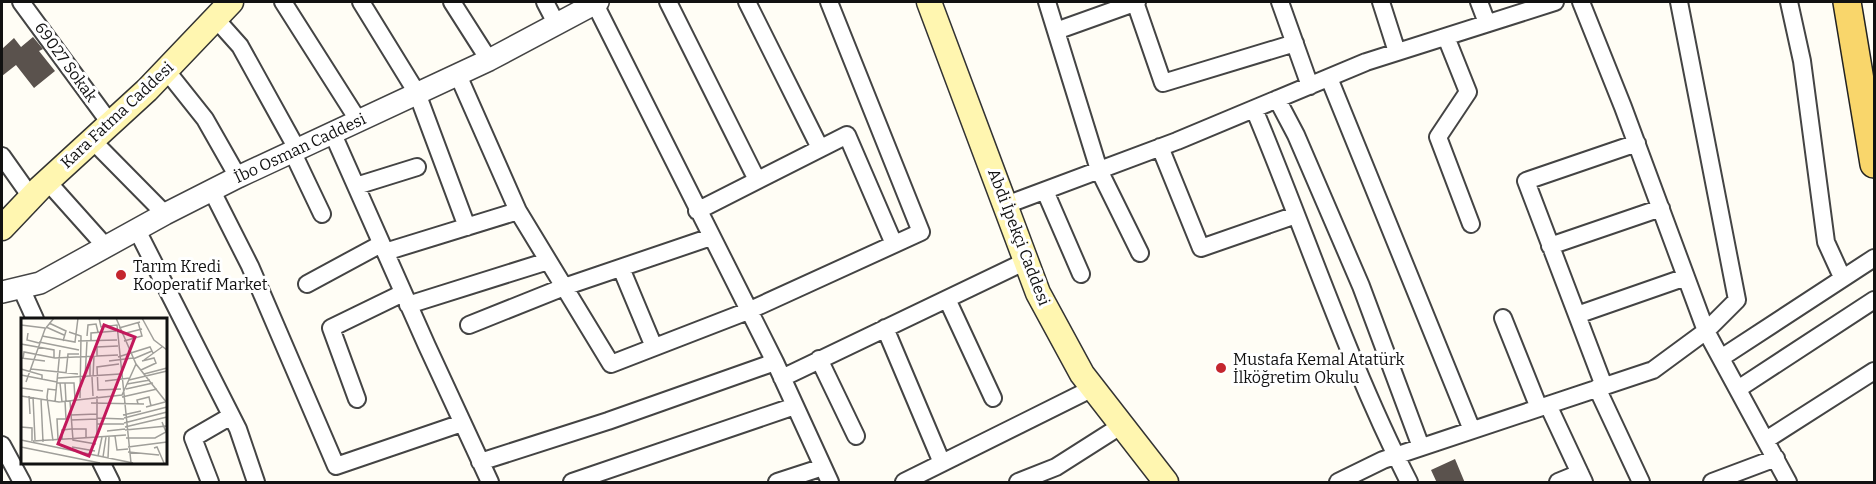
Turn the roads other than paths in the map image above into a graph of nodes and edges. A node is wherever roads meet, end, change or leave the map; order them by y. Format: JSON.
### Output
{"nodes":[{"id":1,"x":21,"y":2,"type":"edge"},
{"id":2,"x":34,"y":2,"type":"edge"},
{"id":3,"x":283,"y":2,"type":"edge"},
{"id":4,"x":361,"y":2,"type":"edge"},
{"id":5,"x":452,"y":2,"type":"edge"},
{"id":6,"x":545,"y":2,"type":"edge"},
{"id":7,"x":668,"y":2,"type":"edge"},
{"id":8,"x":747,"y":2,"type":"edge"},
{"id":9,"x":829,"y":2,"type":"edge"},
{"id":10,"x":928,"y":2,"type":"edge"},
{"id":11,"x":1047,"y":2,"type":"edge"},
{"id":12,"x":1136,"y":2,"type":"edge"},
{"id":13,"x":1280,"y":2,"type":"edge"},
{"id":14,"x":1381,"y":2,"type":"edge"},
{"id":15,"x":1479,"y":2,"type":"edge"},
{"id":16,"x":1555,"y":2,"type":"edge"},
{"id":17,"x":1581,"y":2,"type":"edge"},
{"id":18,"x":1679,"y":2,"type":"edge"},
{"id":19,"x":1789,"y":2,"type":"edge"},
{"id":20,"x":1847,"y":2,"type":"edge"},
{"id":21,"x":596,"y":3,"type":"edge"},
{"id":22,"x":1099,"y":8,"type":"edge"},
{"id":23,"x":223,"y":10,"type":"edge"},
{"id":24,"x":1487,"y":23,"type":"junction"},
{"id":25,"x":557,"y":25,"type":"junction"},
{"id":26,"x":1056,"y":31,"type":"junction"},
{"id":27,"x":1446,"y":37,"type":"junction"},
{"id":28,"x":1295,"y":43,"type":"junction"},
{"id":29,"x":1397,"y":52,"type":"junction"},
{"id":30,"x":489,"y":60,"type":"junction"},
{"id":31,"x":166,"y":70,"type":"junction"},
{"id":32,"x":458,"y":75,"type":"junction"},
{"id":33,"x":1329,"y":78,"type":"junction"},
{"id":34,"x":1310,"y":86,"type":"junction"},
{"id":35,"x":417,"y":93,"type":"junction"},
{"id":36,"x":1277,"y":99,"type":"junction"},
{"id":37,"x":1254,"y":109,"type":"junction"},
{"id":38,"x":113,"y":120,"type":"junction"},
{"id":39,"x":358,"y":120,"type":"junction"},
{"id":40,"x":332,"y":132,"type":"junction"},
{"id":41,"x":92,"y":140,"type":"junction"},
{"id":42,"x":1637,"y":143,"type":"junction"},
{"id":43,"x":1160,"y":147,"type":"junction"},
{"id":44,"x":820,"y":148,"type":"junction"},
{"id":45,"x":294,"y":150,"type":"junction"},
{"id":46,"x":2,"y":156,"type":"edge"},
{"id":47,"x":1875,"y":164,"type":"edge"},
{"id":48,"x":417,"y":167,"type":"dead end"},
{"id":49,"x":1099,"y":170,"type":"junction"},
{"id":50,"x":238,"y":177,"type":"junction"},
{"id":51,"x":757,"y":180,"type":"junction"},
{"id":52,"x":356,"y":186,"type":"junction"},
{"id":53,"x":39,"y":189,"type":"junction"},
{"id":54,"x":212,"y":191,"type":"junction"},
{"id":55,"x":1045,"y":191,"type":"junction"},
{"id":56,"x":1006,"y":205,"type":"junction"},
{"id":57,"x":1661,"y":208,"type":"junction"},
{"id":58,"x":518,"y":211,"type":"junction"},
{"id":59,"x":697,"y":211,"type":"junction"},
{"id":60,"x":165,"y":214,"type":"junction"},
{"id":61,"x":322,"y":214,"type":"dead end"},
{"id":62,"x":1296,"y":214,"type":"junction"},
{"id":63,"x":1471,"y":224,"type":"dead end"},
{"id":64,"x":467,"y":227,"type":"junction"},
{"id":65,"x":2,"y":228,"type":"edge"},
{"id":66,"x":138,"y":230,"type":"junction"},
{"id":67,"x":711,"y":237,"type":"junction"},
{"id":68,"x":894,"y":244,"type":"junction"},
{"id":69,"x":1550,"y":246,"type":"junction"},
{"id":70,"x":106,"y":247,"type":"junction"},
{"id":71,"x":383,"y":248,"type":"junction"},
{"id":72,"x":1140,"y":253,"type":"dead end"},
{"id":73,"x":1875,"y":258,"type":"edge"},
{"id":74,"x":548,"y":261,"type":"junction"},
{"id":75,"x":1026,"y":261,"type":"junction"},
{"id":76,"x":621,"y":268,"type":"junction"},
{"id":77,"x":1081,"y":274,"type":"dead end"},
{"id":78,"x":1686,"y":277,"type":"junction"},
{"id":79,"x":1842,"y":277,"type":"junction"},
{"id":80,"x":307,"y":284,"type":"dead end"},
{"id":81,"x":564,"y":287,"type":"junction"},
{"id":82,"x":11,"y":290,"type":"edge"},
{"id":83,"x":406,"y":299,"type":"junction"},
{"id":84,"x":947,"y":299,"type":"junction"},
{"id":85,"x":1875,"y":300,"type":"edge"},
{"id":86,"x":748,"y":311,"type":"junction"},
{"id":87,"x":1577,"y":315,"type":"junction"},
{"id":88,"x":34,"y":318,"type":"edge"},
{"id":89,"x":1503,"y":318,"type":"dead end"},
{"id":90,"x":469,"y":325,"type":"dead end"},
{"id":91,"x":885,"y":328,"type":"junction"},
{"id":92,"x":1706,"y":330,"type":"junction"},
{"id":93,"x":654,"y":347,"type":"junction"},
{"id":94,"x":1721,"y":358,"type":"junction"},
{"id":95,"x":819,"y":360,"type":"junction"},
{"id":96,"x":778,"y":370,"type":"junction"},
{"id":97,"x":1875,"y":371,"type":"edge"},
{"id":98,"x":1600,"y":387,"type":"junction"},
{"id":99,"x":1093,"y":388,"type":"junction"},
{"id":100,"x":1738,"y":389,"type":"junction"},
{"id":101,"x":993,"y":398,"type":"dead end"},
{"id":102,"x":357,"y":399,"type":"dead end"},
{"id":103,"x":795,"y":406,"type":"junction"},
{"id":104,"x":1544,"y":406,"type":"junction"},
{"id":105,"x":231,"y":416,"type":"junction"},
{"id":106,"x":462,"y":423,"type":"junction"},
{"id":107,"x":1122,"y":425,"type":"junction"},
{"id":108,"x":1472,"y":430,"type":"junction"},
{"id":109,"x":856,"y":436,"type":"dead end"},
{"id":110,"x":1766,"y":440,"type":"junction"},
{"id":111,"x":2,"y":445,"type":"edge"},
{"id":112,"x":1421,"y":447,"type":"junction"},
{"id":113,"x":1396,"y":456,"type":"junction"},
{"id":114,"x":1776,"y":458,"type":"junction"},
{"id":115,"x":480,"y":462,"type":"junction"},
{"id":116,"x":101,"y":463,"type":"edge"},
{"id":117,"x":942,"y":463,"type":"junction"},
{"id":118,"x":823,"y":467,"type":"junction"},
{"id":119,"x":1582,"y":478,"type":"edge"},
{"id":120,"x":1347,"y":480,"type":"edge"},
{"id":121,"x":22,"y":483,"type":"edge"},
{"id":122,"x":111,"y":483,"type":"edge"},
{"id":123,"x":210,"y":483,"type":"edge"},
{"id":124,"x":256,"y":483,"type":"edge"},
{"id":125,"x":490,"y":483,"type":"edge"},
{"id":126,"x":573,"y":483,"type":"edge"},
{"id":127,"x":777,"y":483,"type":"edge"},
{"id":128,"x":830,"y":483,"type":"edge"},
{"id":129,"x":904,"y":483,"type":"edge"},
{"id":130,"x":1018,"y":483,"type":"edge"},
{"id":131,"x":1166,"y":483,"type":"edge"},
{"id":132,"x":1409,"y":483,"type":"edge"},
{"id":133,"x":1558,"y":483,"type":"edge"},
{"id":134,"x":1641,"y":483,"type":"edge"},
{"id":135,"x":1712,"y":483,"type":"edge"},
{"id":136,"x":1788,"y":483,"type":"edge"}],
"edges":[{"from":1,"to":38,"type":"street","name":"69027 Sokak"},
{"from":2,"to":38,"type":"street"},
{"from":3,"to":39,"type":"street"},
{"from":4,"to":35,"type":"street"},
{"from":5,"to":30,"type":"street"},
{"from":6,"to":25,"type":"street"},
{"from":7,"to":51,"type":"street"},
{"from":8,"to":44,"type":"street"},
{"from":9,"to":68,"type":"street"},
{"from":10,"to":56,"type":"main road","name":"Abdi İpekçi Caddesi"},
{"from":11,"to":26,"type":"street"},
{"from":12,"to":22,"type":"street"},
{"from":12,"to":28,"type":"street"},
{"from":13,"to":28,"type":"street"},
{"from":14,"to":29,"type":"street"},
{"from":15,"to":24,"type":"street"},
{"from":16,"to":24,"type":"street"},
{"from":17,"to":42,"type":"street"},
{"from":18,"to":92,"type":"street"},
{"from":19,"to":79,"type":"street"},
{"from":20,"to":47,"type":"main road"},
{"from":21,"to":25,"type":"street","name":"İbo Osman Caddesi"},
{"from":21,"to":59,"type":"street"},
{"from":22,"to":26,"type":"street"},
{"from":23,"to":31,"type":"main road","name":"Kara Fatma Caddesi"},
{"from":23,"to":45,"type":"street"},
{"from":24,"to":27,"type":"street"},
{"from":25,"to":30,"type":"street","name":"İbo Osman Caddesi"},
{"from":26,"to":49,"type":"street"},
{"from":27,"to":29,"type":"street"},
{"from":27,"to":63,"type":"street"},
{"from":28,"to":34,"type":"street"},
{"from":29,"to":33,"type":"street"},
{"from":30,"to":32,"type":"street","name":"İbo Osman Caddesi"},
{"from":31,"to":38,"type":"main road","name":"Kara Fatma Caddesi"},
{"from":31,"to":50,"type":"street"},
{"from":32,"to":35,"type":"street","name":"İbo Osman Caddesi"},
{"from":32,"to":58,"type":"street"},
{"from":33,"to":34,"type":"street"},
{"from":33,"to":108,"type":"street"},
{"from":34,"to":36,"type":"street"},
{"from":35,"to":39,"type":"street","name":"İbo Osman Caddesi"},
{"from":35,"to":64,"type":"street"},
{"from":36,"to":37,"type":"street"},
{"from":36,"to":112,"type":"street"},
{"from":37,"to":43,"type":"street"},
{"from":37,"to":62,"type":"street"},
{"from":38,"to":41,"type":"main road","name":"Kara Fatma Caddesi"},
{"from":39,"to":40,"type":"street","name":"İbo Osman Caddesi"},
{"from":40,"to":45,"type":"street","name":"İbo Osman Caddesi"},
{"from":40,"to":52,"type":"street"},
{"from":41,"to":53,"type":"main road","name":"Kara Fatma Caddesi"},
{"from":41,"to":60,"type":"street"},
{"from":42,"to":57,"type":"street"},
{"from":42,"to":69,"type":"street"},
{"from":43,"to":49,"type":"street"},
{"from":43,"to":62,"type":"street"},
{"from":44,"to":51,"type":"street"},
{"from":44,"to":68,"type":"street"},
{"from":45,"to":50,"type":"street","name":"İbo Osman Caddesi"},
{"from":45,"to":61,"type":"street"},
{"from":46,"to":53,"type":"street"},
{"from":48,"to":52,"type":"street"},
{"from":49,"to":55,"type":"street"},
{"from":49,"to":72,"type":"street"},
{"from":50,"to":54,"type":"street","name":"İbo Osman Caddesi"},
{"from":51,"to":59,"type":"street"},
{"from":52,"to":71,"type":"street"},
{"from":53,"to":65,"type":"main road","name":"Kara Fatma Caddesi"},
{"from":53,"to":70,"type":"street"},
{"from":54,"to":60,"type":"street","name":"İbo Osman Caddesi"},
{"from":54,"to":106,"type":"street"},
{"from":55,"to":56,"type":"street"},
{"from":55,"to":77,"type":"street"},
{"from":56,"to":75,"type":"main road","name":"Abdi İpekçi Caddesi"},
{"from":57,"to":69,"type":"street"},
{"from":57,"to":78,"type":"street"},
{"from":58,"to":64,"type":"street"},
{"from":58,"to":74,"type":"street"},
{"from":59,"to":67,"type":"street"},
{"from":60,"to":66,"type":"street","name":"İbo Osman Caddesi"},
{"from":62,"to":113,"type":"street"},
{"from":64,"to":71,"type":"street"},
{"from":66,"to":70,"type":"street","name":"İbo Osman Caddesi"},
{"from":66,"to":105,"type":"street"},
{"from":67,"to":76,"type":"street"},
{"from":67,"to":86,"type":"street"},
{"from":68,"to":86,"type":"street"},
{"from":69,"to":87,"type":"street"},
{"from":70,"to":82,"type":"street","name":"İbo Osman Caddesi"},
{"from":71,"to":80,"type":"street"},
{"from":71,"to":83,"type":"street"},
{"from":73,"to":79,"type":"street"},
{"from":74,"to":81,"type":"street"},
{"from":74,"to":83,"type":"street"},
{"from":75,"to":84,"type":"street"},
{"from":75,"to":99,"type":"main road","name":"Abdi İpekçi Caddesi"},
{"from":76,"to":81,"type":"street"},
{"from":76,"to":93,"type":"street"},
{"from":78,"to":87,"type":"street"},
{"from":78,"to":92,"type":"street"},
{"from":79,"to":94,"type":"street"},
{"from":81,"to":90,"type":"street"},
{"from":81,"to":93,"type":"street"},
{"from":82,"to":88,"type":"street"},
{"from":83,"to":102,"type":"street"},
{"from":83,"to":106,"type":"street"},
{"from":84,"to":91,"type":"street"},
{"from":84,"to":101,"type":"street"},
{"from":85,"to":100,"type":"street"},
{"from":86,"to":93,"type":"street"},
{"from":86,"to":96,"type":"street"},
{"from":87,"to":98,"type":"street"},
{"from":89,"to":104,"type":"street"},
{"from":91,"to":95,"type":"street"},
{"from":91,"to":117,"type":"street"},
{"from":92,"to":94,"type":"street"},
{"from":92,"to":98,"type":"street"},
{"from":94,"to":100,"type":"street"},
{"from":95,"to":96,"type":"street"},
{"from":95,"to":109,"type":"street"},
{"from":96,"to":103,"type":"street"},
{"from":96,"to":115,"type":"street"},
{"from":97,"to":110,"type":"street"},
{"from":98,"to":104,"type":"street"},
{"from":98,"to":134,"type":"street"},
{"from":99,"to":107,"type":"main road","name":"Abdi İpekçi Caddesi"},
{"from":99,"to":117,"type":"street"},
{"from":100,"to":110,"type":"street"},
{"from":103,"to":118,"type":"street"},
{"from":103,"to":126,"type":"street"},
{"from":104,"to":108,"type":"street"},
{"from":104,"to":119,"type":"street"},
{"from":105,"to":123,"type":"street"},
{"from":105,"to":124,"type":"street"},
{"from":106,"to":115,"type":"street"},
{"from":107,"to":130,"type":"street"},
{"from":107,"to":131,"type":"main road","name":"Abdi İpekçi Caddesi"},
{"from":108,"to":112,"type":"street"},
{"from":110,"to":114,"type":"street"},
{"from":111,"to":121,"type":"street"},
{"from":112,"to":113,"type":"street"},
{"from":113,"to":120,"type":"street"},
{"from":113,"to":132,"type":"street"},
{"from":114,"to":135,"type":"street"},
{"from":114,"to":136,"type":"street"},
{"from":115,"to":125,"type":"street"},
{"from":116,"to":122,"type":"street"},
{"from":117,"to":129,"type":"street"},
{"from":118,"to":127,"type":"street"},
{"from":118,"to":128,"type":"street"},
{"from":119,"to":133,"type":"street"}]}
